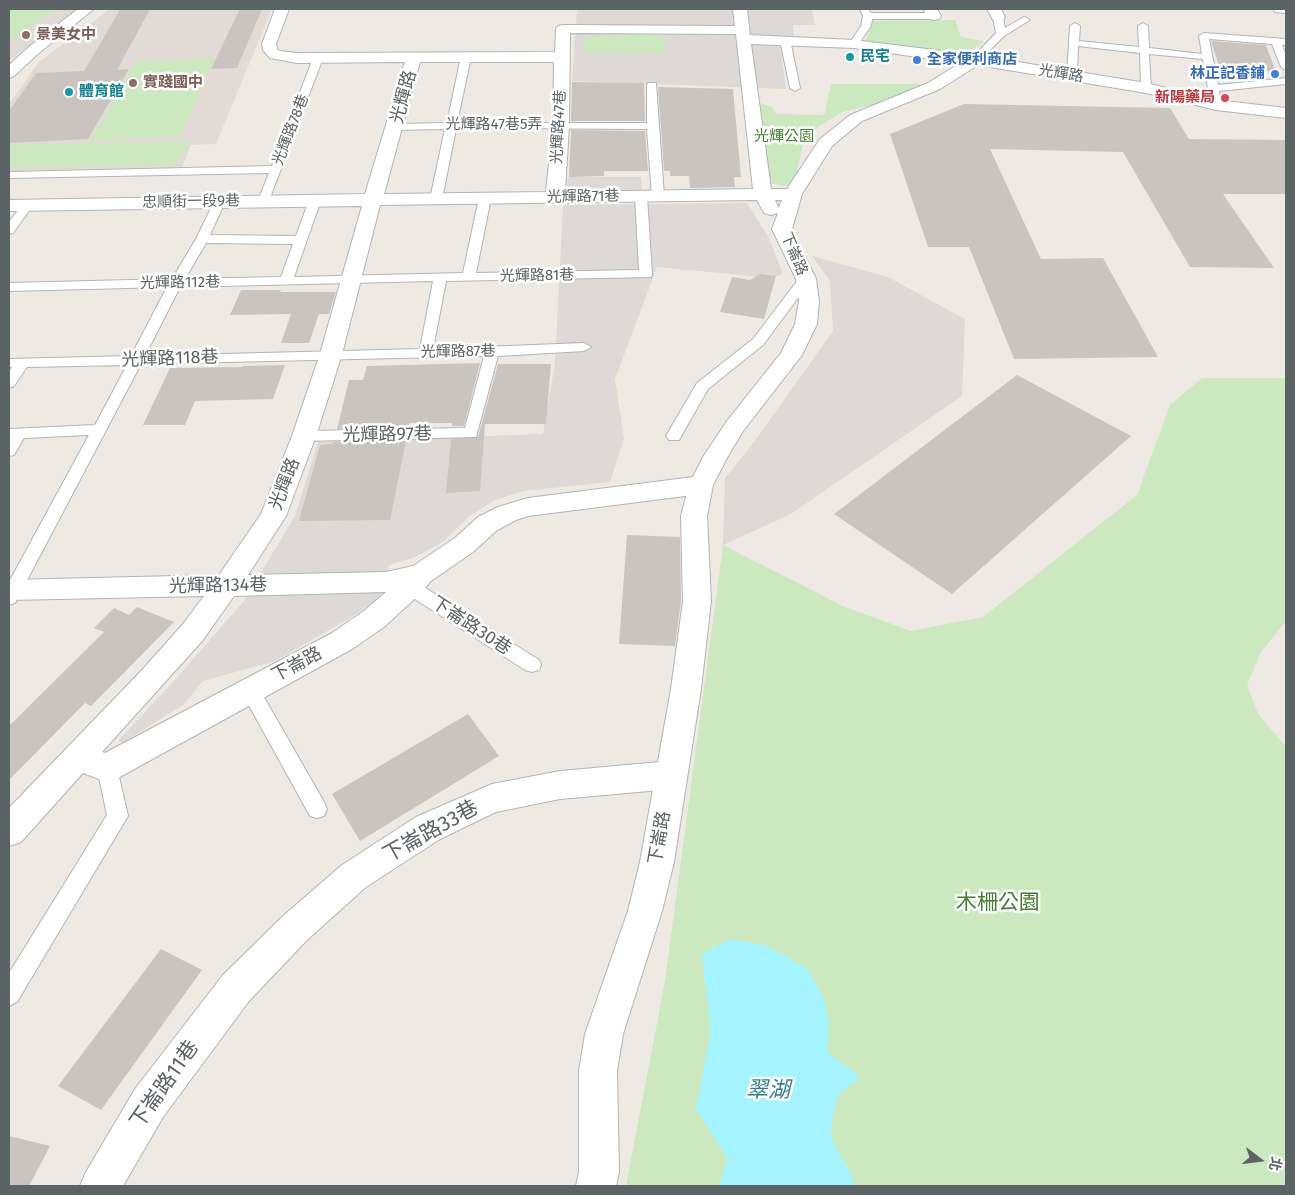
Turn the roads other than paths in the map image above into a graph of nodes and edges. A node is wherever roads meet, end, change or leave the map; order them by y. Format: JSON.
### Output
{"nodes":[{"id":1,"x":87,"y":9,"type":"edge"},
{"id":2,"x":282,"y":9,"type":"edge"},
{"id":3,"x":740,"y":9,"type":"edge"},
{"id":4,"x":1280,"y":9,"type":"edge"},
{"id":5,"x":1286,"y":10,"type":"edge"},
{"id":6,"x":866,"y":12,"type":"edge"},
{"id":7,"x":932,"y":12,"type":"edge"},
{"id":8,"x":996,"y":13,"type":"edge"},
{"id":9,"x":1025,"y":20,"type":"dead end"},
{"id":10,"x":1075,"y":26,"type":"dead end"},
{"id":11,"x":1143,"y":26,"type":"dead end"},
{"id":12,"x":1000,"y":34,"type":"junction"},
{"id":13,"x":743,"y":35,"type":"junction"},
{"id":14,"x":785,"y":40,"type":"junction"},
{"id":15,"x":1281,"y":42,"type":"edge"},
{"id":16,"x":1075,"y":43,"type":"junction"},
{"id":17,"x":854,"y":44,"type":"junction"},
{"id":18,"x":1145,"y":51,"type":"junction"},
{"id":19,"x":466,"y":56,"type":"junction"},
{"id":20,"x":414,"y":57,"type":"junction"},
{"id":21,"x":562,"y":57,"type":"junction"},
{"id":22,"x":1206,"y":57,"type":"junction"},
{"id":23,"x":318,"y":58,"type":"junction"},
{"id":24,"x":975,"y":60,"type":"junction"},
{"id":25,"x":1286,"y":68,"type":"edge"},
{"id":26,"x":9,"y":73,"type":"edge"},
{"id":27,"x":1072,"y":75,"type":"junction"},
{"id":28,"x":1286,"y":81,"type":"edge"},
{"id":29,"x":652,"y":85,"type":"dead end"},
{"id":30,"x":795,"y":88,"type":"dead end"},
{"id":31,"x":1146,"y":88,"type":"junction"},
{"id":32,"x":1213,"y":89,"type":"junction"},
{"id":33,"x":1216,"y":105,"type":"junction"},
{"id":34,"x":1286,"y":113,"type":"edge"},
{"id":35,"x":561,"y":125,"type":"junction"},
{"id":36,"x":452,"y":126,"type":"junction"},
{"id":37,"x":652,"y":126,"type":"junction"},
{"id":38,"x":395,"y":127,"type":"junction"},
{"id":39,"x":277,"y":169,"type":"junction"},
{"id":40,"x":9,"y":176,"type":"edge"},
{"id":41,"x":763,"y":194,"type":"junction"},
{"id":42,"x":793,"y":194,"type":"junction"},
{"id":43,"x":650,"y":196,"type":"junction"},
{"id":44,"x":555,"y":197,"type":"junction"},
{"id":45,"x":485,"y":198,"type":"junction"},
{"id":46,"x":436,"y":199,"type":"junction"},
{"id":47,"x":315,"y":200,"type":"junction"},
{"id":48,"x":373,"y":200,"type":"junction"},
{"id":49,"x":264,"y":201,"type":"junction"},
{"id":50,"x":219,"y":202,"type":"junction"},
{"id":51,"x":28,"y":204,"type":"junction"},
{"id":52,"x":9,"y":205,"type":"edge"},
{"id":53,"x":9,"y":230,"type":"edge"},
{"id":54,"x":782,"y":230,"type":"junction"},
{"id":55,"x":202,"y":239,"type":"junction"},
{"id":56,"x":300,"y":240,"type":"junction"},
{"id":57,"x":469,"y":276,"type":"junction"},
{"id":58,"x":440,"y":277,"type":"junction"},
{"id":59,"x":350,"y":279,"type":"junction"},
{"id":60,"x":806,"y":279,"type":"junction"},
{"id":61,"x":286,"y":280,"type":"junction"},
{"id":62,"x":176,"y":283,"type":"junction"},
{"id":63,"x":9,"y":287,"type":"edge"},
{"id":64,"x":584,"y":347,"type":"dead end"},
{"id":65,"x":426,"y":352,"type":"junction"},
{"id":66,"x":492,"y":352,"type":"junction"},
{"id":67,"x":331,"y":354,"type":"junction"},
{"id":68,"x":136,"y":360,"type":"junction"},
{"id":69,"x":15,"y":363,"type":"edge"},
{"id":70,"x":9,"y":383,"type":"edge"},
{"id":71,"x":100,"y":430,"type":"junction"},
{"id":72,"x":14,"y":434,"type":"edge"},
{"id":73,"x":304,"y":436,"type":"junction"},
{"id":74,"x":674,"y":436,"type":"dead end"},
{"id":75,"x":9,"y":451,"type":"edge"},
{"id":76,"x":701,"y":485,"type":"junction"},
{"id":77,"x":415,"y":581,"type":"junction"},
{"id":78,"x":227,"y":585,"type":"junction"},
{"id":79,"x":11,"y":593,"type":"edge"},
{"id":80,"x":532,"y":665,"type":"dead end"},
{"id":81,"x":250,"y":691,"type":"junction"},
{"id":82,"x":78,"y":757,"type":"junction"},
{"id":83,"x":107,"y":768,"type":"junction"},
{"id":84,"x":671,"y":775,"type":"junction"},
{"id":85,"x":317,"y":809,"type":"dead end"},
{"id":86,"x":9,"y":830,"type":"edge"},
{"id":87,"x":236,"y":988,"type":"joint"},
{"id":88,"x":9,"y":994,"type":"edge"},
{"id":89,"x":100,"y":1186,"type":"edge"},
{"id":90,"x":596,"y":1186,"type":"edge"}],
"edges":[{"from":1,"to":26,"type":"street"},
{"from":2,"to":23,"type":"street","name":"光輝路"},
{"from":3,"to":13,"type":"street"},
{"from":4,"to":5,"type":"street"},
{"from":6,"to":7,"type":"lane"},
{"from":6,"to":17,"type":"lane"},
{"from":8,"to":12,"type":"lane"},
{"from":9,"to":12,"type":"lane"},
{"from":10,"to":16,"type":"lane"},
{"from":11,"to":18,"type":"lane"},
{"from":12,"to":24,"type":"lane"},
{"from":13,"to":14,"type":"street","name":"光輝路"},
{"from":13,"to":21,"type":"street","name":"光輝路"},
{"from":13,"to":41,"type":"street"},
{"from":14,"to":17,"type":"street","name":"光輝路"},
{"from":14,"to":30,"type":"lane"},
{"from":15,"to":22,"type":"lane"},
{"from":15,"to":25,"type":"lane"},
{"from":16,"to":18,"type":"lane"},
{"from":16,"to":27,"type":"lane"},
{"from":17,"to":24,"type":"street","name":"光輝路"},
{"from":18,"to":22,"type":"lane"},
{"from":18,"to":31,"type":"lane"},
{"from":19,"to":20,"type":"street","name":"光輝路"},
{"from":19,"to":21,"type":"street","name":"光輝路"},
{"from":19,"to":36,"type":"lane"},
{"from":20,"to":23,"type":"street","name":"光輝路"},
{"from":20,"to":38,"type":"street","name":"光輝路"},
{"from":21,"to":35,"type":"street","name":"光輝路47巷"},
{"from":22,"to":32,"type":"lane"},
{"from":23,"to":39,"type":"lane","name":"光輝路78巷"},
{"from":24,"to":27,"type":"street","name":"光輝路"},
{"from":24,"to":42,"type":"street","name":"下崙路"},
{"from":27,"to":31,"type":"street","name":"光輝路"},
{"from":28,"to":32,"type":"lane"},
{"from":29,"to":37,"type":"lane"},
{"from":31,"to":33,"type":"street","name":"光輝路"},
{"from":32,"to":33,"type":"lane"},
{"from":33,"to":34,"type":"street","name":"光輝路"},
{"from":35,"to":36,"type":"lane","name":"光輝路47巷5弄"},
{"from":35,"to":37,"type":"lane","name":"光輝路47巷5弄"},
{"from":35,"to":44,"type":"street","name":"光輝路47巷"},
{"from":36,"to":38,"type":"lane","name":"光輝路47巷5弄"},
{"from":36,"to":46,"type":"lane"},
{"from":37,"to":43,"type":"lane"},
{"from":38,"to":48,"type":"street","name":"光輝路"},
{"from":39,"to":40,"type":"lane"},
{"from":39,"to":49,"type":"lane","name":"光輝路78巷"},
{"from":41,"to":42,"type":"street","name":"光輝路71巷"},
{"from":41,"to":43,"type":"street","name":"光輝路71巷"},
{"from":41,"to":54,"type":"street"},
{"from":42,"to":54,"type":"street","name":"下崙路"},
{"from":43,"to":44,"type":"street","name":"光輝路71巷"},
{"from":43,"to":57,"type":"lane","name":"光輝路81巷"},
{"from":44,"to":45,"type":"street","name":"光輝路71巷"},
{"from":45,"to":46,"type":"street","name":"光輝路71巷"},
{"from":45,"to":57,"type":"lane"},
{"from":46,"to":48,"type":"street","name":"光輝路71巷"},
{"from":47,"to":48,"type":"street","name":"忠順街一段9巷"},
{"from":47,"to":49,"type":"street","name":"忠順街一段9巷"},
{"from":47,"to":56,"type":"lane"},
{"from":48,"to":59,"type":"street","name":"光輝路"},
{"from":49,"to":50,"type":"street","name":"忠順街一段9巷"},
{"from":50,"to":51,"type":"street","name":"忠順街一段9巷"},
{"from":50,"to":55,"type":"lane"},
{"from":51,"to":52,"type":"street","name":"忠順街一段9巷"},
{"from":51,"to":53,"type":"lane"},
{"from":54,"to":60,"type":"street","name":"下崙路"},
{"from":55,"to":56,"type":"lane"},
{"from":55,"to":62,"type":"lane"},
{"from":56,"to":61,"type":"lane"},
{"from":57,"to":58,"type":"lane","name":"光輝路81巷"},
{"from":58,"to":59,"type":"lane","name":"光輝路81巷"},
{"from":58,"to":65,"type":"lane"},
{"from":59,"to":61,"type":"lane","name":"光輝路112巷"},
{"from":59,"to":67,"type":"street","name":"光輝路"},
{"from":60,"to":74,"type":"lane"},
{"from":60,"to":76,"type":"street","name":"下崙路"},
{"from":61,"to":62,"type":"lane","name":"光輝路112巷"},
{"from":62,"to":63,"type":"lane","name":"光輝路112巷"},
{"from":62,"to":68,"type":"lane"},
{"from":64,"to":66,"type":"lane","name":"光輝路87巷"},
{"from":65,"to":66,"type":"lane","name":"光輝路87巷"},
{"from":65,"to":67,"type":"lane","name":"光輝路87巷"},
{"from":66,"to":73,"type":"lane","name":"光輝路97巷"},
{"from":67,"to":68,"type":"lane","name":"光輝路118巷"},
{"from":67,"to":73,"type":"street","name":"光輝路"},
{"from":68,"to":69,"type":"lane","name":"光輝路118巷"},
{"from":68,"to":71,"type":"lane"},
{"from":69,"to":70,"type":"lane"},
{"from":71,"to":72,"type":"lane"},
{"from":71,"to":79,"type":"lane"},
{"from":72,"to":75,"type":"lane"},
{"from":73,"to":78,"type":"street","name":"光輝路"},
{"from":76,"to":77,"type":"street","name":"下崙路"},
{"from":76,"to":84,"type":"street","name":"下崙路"},
{"from":77,"to":78,"type":"street","name":"光輝路134巷"},
{"from":77,"to":80,"type":"lane","name":"下崙路30巷"},
{"from":77,"to":81,"type":"street","name":"下崙路"},
{"from":78,"to":79,"type":"street","name":"光輝路134巷"},
{"from":78,"to":82,"type":"street","name":"光輝路"},
{"from":81,"to":83,"type":"street","name":"下崙路"},
{"from":81,"to":85,"type":"lane"},
{"from":82,"to":83,"type":"street"},
{"from":82,"to":86,"type":"street","name":"光輝路"},
{"from":83,"to":88,"type":"lane"},
{"from":84,"to":87,"type":"street","name":"下崙路33巷"},
{"from":84,"to":90,"type":"street","name":"下崙路"},
{"from":87,"to":89,"type":"street","name":"下崙路11巷"}]}
